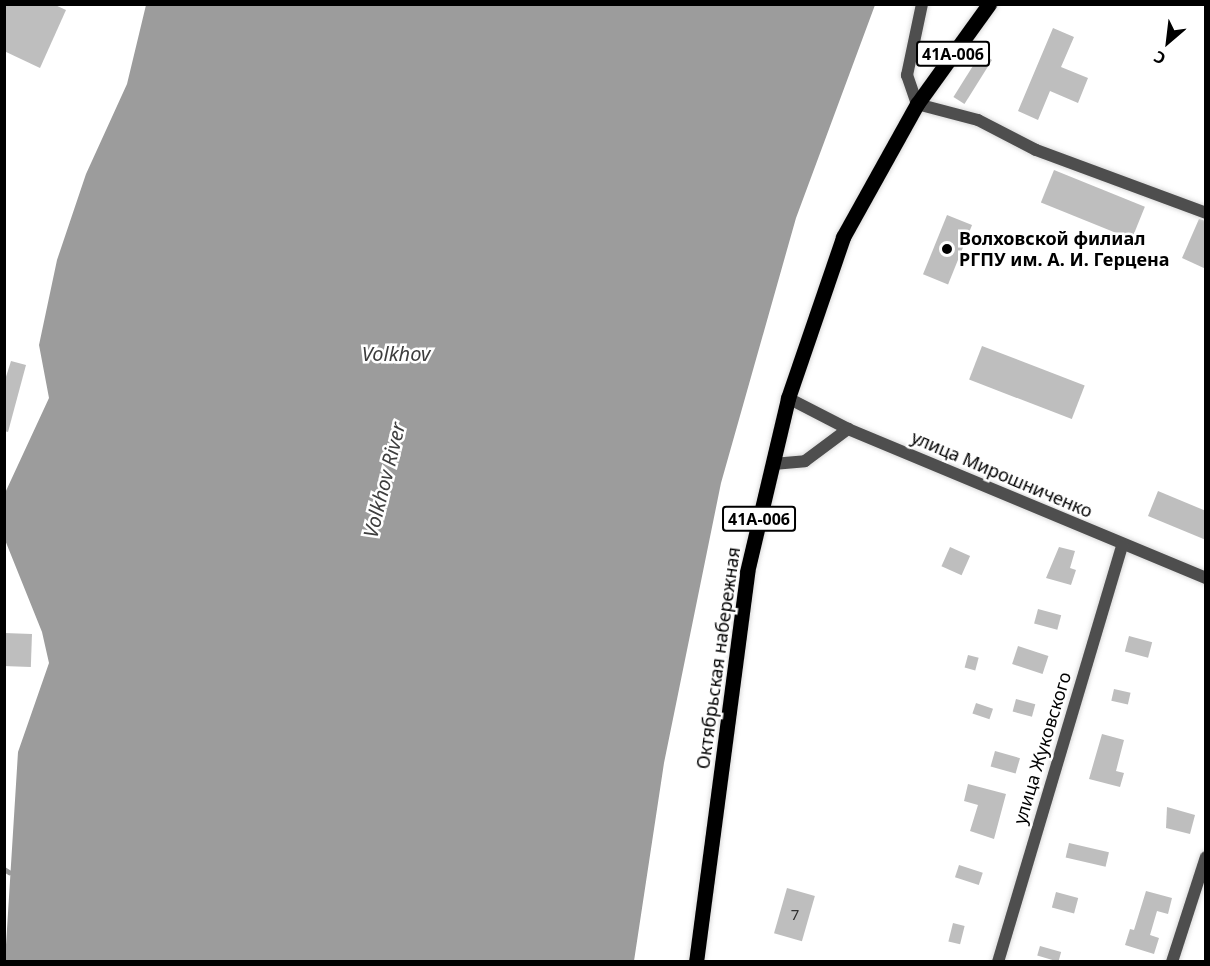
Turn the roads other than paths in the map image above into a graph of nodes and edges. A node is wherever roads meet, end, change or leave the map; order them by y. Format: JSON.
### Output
{"nodes":[{"id":1,"x":922,"y":4,"type":"edge"},
{"id":2,"x":989,"y":4,"type":"edge"},
{"id":3,"x":917,"y":104,"type":"junction"},
{"id":4,"x":1206,"y":213,"type":"edge"},
{"id":5,"x":788,"y":398,"type":"junction"},
{"id":6,"x":848,"y":429,"type":"junction"},
{"id":7,"x":772,"y":464,"type":"junction"},
{"id":8,"x":1122,"y":545,"type":"junction"},
{"id":9,"x":1206,"y":578,"type":"edge"},
{"id":10,"x":1206,"y":857,"type":"edge"},
{"id":11,"x":696,"y":962,"type":"edge"},
{"id":12,"x":998,"y":962,"type":"edge"},
{"id":13,"x":1172,"y":962,"type":"edge"}],
"edges":[{"from":1,"to":3,"type":"street"},
{"from":2,"to":3,"type":"main road","number":"41А-006"},
{"from":3,"to":4,"type":"street"},
{"from":3,"to":5,"type":"main road","name":"Октябрьская набережная","number":"41А-006"},
{"from":5,"to":6,"type":"street","name":"улица Мирошниченко"},
{"from":5,"to":7,"type":"main road","name":"Октябрьская набережная","number":"41А-006"},
{"from":6,"to":7,"type":"street"},
{"from":6,"to":8,"type":"street","name":"улица Мирошниченко"},
{"from":7,"to":11,"type":"main road","name":"Октябрьская набережная","number":"41А-006"},
{"from":8,"to":9,"type":"street","name":"улица Мирошниченко"},
{"from":8,"to":12,"type":"street","name":"улица Жуковского"},
{"from":10,"to":13,"type":"street"}]}
